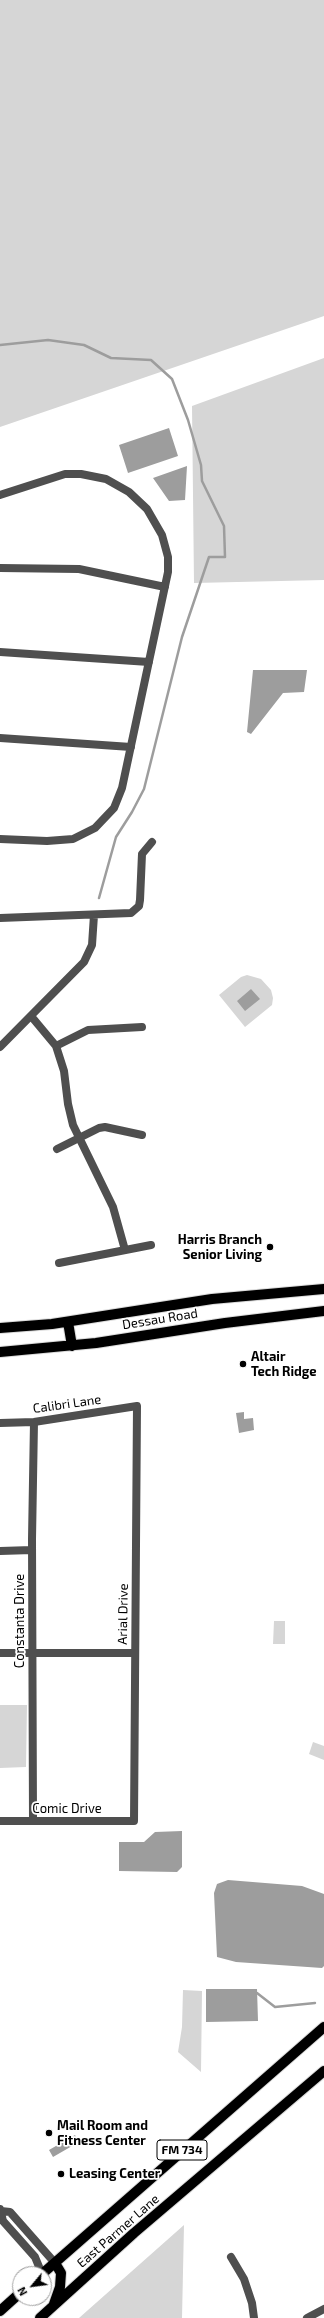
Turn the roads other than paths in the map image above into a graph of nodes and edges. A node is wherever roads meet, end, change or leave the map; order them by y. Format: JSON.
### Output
{"nodes":[{"id":1,"x":0,"y":495,"type":"edge"},
{"id":2,"x":0,"y":568,"type":"edge"},
{"id":3,"x":165,"y":587,"type":"junction"},
{"id":4,"x":0,"y":652,"type":"edge"},
{"id":5,"x":149,"y":662,"type":"junction"},
{"id":6,"x":0,"y":738,"type":"edge"},
{"id":7,"x":131,"y":747,"type":"junction"},
{"id":8,"x":0,"y":839,"type":"edge"},
{"id":9,"x":152,"y":842,"type":"dead end"},
{"id":10,"x":94,"y":914,"type":"junction"},
{"id":11,"x":0,"y":918,"type":"edge"},
{"id":12,"x":31,"y":1016,"type":"junction"},
{"id":13,"x":142,"y":1027,"type":"dead end"},
{"id":14,"x":56,"y":1046,"type":"junction"},
{"id":15,"x":0,"y":1047,"type":"edge"},
{"id":16,"x":142,"y":1135,"type":"dead end"},
{"id":17,"x":78,"y":1139,"type":"junction"},
{"id":18,"x":57,"y":1148,"type":"dead end"},
{"id":19,"x":151,"y":1245,"type":"dead end"},
{"id":20,"x":126,"y":1250,"type":"junction"},
{"id":21,"x":58,"y":1263,"type":"dead end"},
{"id":22,"x":324,"y":1289,"type":"edge"},
{"id":23,"x":324,"y":1311,"type":"edge"},
{"id":24,"x":68,"y":1322,"type":"junction"},
{"id":25,"x":0,"y":1328,"type":"edge"},
{"id":26,"x":72,"y":1346,"type":"junction"},
{"id":27,"x":0,"y":1352,"type":"edge"},
{"id":28,"x":137,"y":1406,"type":"joint"},
{"id":29,"x":34,"y":1422,"type":"junction"},
{"id":30,"x":0,"y":1423,"type":"edge"},
{"id":31,"x":32,"y":1550,"type":"junction"},
{"id":32,"x":0,"y":1551,"type":"edge"},
{"id":33,"x":0,"y":1653,"type":"edge"},
{"id":34,"x":32,"y":1653,"type":"junction"},
{"id":35,"x":135,"y":1653,"type":"junction"},
{"id":36,"x":0,"y":1821,"type":"edge"},
{"id":37,"x":33,"y":1821,"type":"junction"},
{"id":38,"x":134,"y":1821,"type":"joint"},
{"id":39,"x":324,"y":2027,"type":"edge"},
{"id":40,"x":324,"y":2071,"type":"edge"},
{"id":41,"x":1,"y":2210,"type":"edge"},
{"id":42,"x":231,"y":2257,"type":"dead end"},
{"id":43,"x":55,"y":2263,"type":"junction"},
{"id":44,"x":39,"y":2266,"type":"edge"},
{"id":45,"x":51,"y":2266,"type":"edge"},
{"id":46,"x":12,"y":2300,"type":"edge"},
{"id":47,"x":53,"y":2306,"type":"junction"},
{"id":48,"x":324,"y":2309,"type":"edge"},
{"id":49,"x":0,"y":2311,"type":"edge"},
{"id":50,"x":40,"y":2318,"type":"edge"},
{"id":51,"x":254,"y":2318,"type":"edge"},
{"id":52,"x":307,"y":2318,"type":"edge"}],
"edges":[{"from":1,"to":3,"type":"street"},
{"from":2,"to":3,"type":"street"},
{"from":3,"to":5,"type":"street"},
{"from":4,"to":5,"type":"street"},
{"from":5,"to":7,"type":"street"},
{"from":6,"to":7,"type":"street"},
{"from":7,"to":8,"type":"street"},
{"from":9,"to":10,"type":"street"},
{"from":10,"to":11,"type":"street"},
{"from":10,"to":12,"type":"street"},
{"from":12,"to":14,"type":"street"},
{"from":12,"to":15,"type":"street"},
{"from":13,"to":14,"type":"street"},
{"from":14,"to":17,"type":"street"},
{"from":16,"to":17,"type":"street"},
{"from":17,"to":18,"type":"street"},
{"from":17,"to":20,"type":"street"},
{"from":19,"to":20,"type":"street"},
{"from":20,"to":21,"type":"street"},
{"from":22,"to":24,"type":"main road","name":"Dessau Road"},
{"from":23,"to":26,"type":"main road","name":"Dessau Road"},
{"from":24,"to":25,"type":"main road","name":"Dessau Road"},
{"from":24,"to":26,"type":"main road"},
{"from":26,"to":27,"type":"main road","name":"Dessau Road"},
{"from":28,"to":29,"type":"street","name":"Calibri Lane"},
{"from":28,"to":35,"type":"street","name":"Arial Drive"},
{"from":29,"to":30,"type":"street","name":"Calibri Lane"},
{"from":29,"to":31,"type":"street","name":"Constanta Drive"},
{"from":31,"to":32,"type":"street"},
{"from":31,"to":34,"type":"street","name":"Constanta Drive"},
{"from":33,"to":34,"type":"street"},
{"from":34,"to":35,"type":"street"},
{"from":34,"to":37,"type":"street","name":"Constanta Drive"},
{"from":35,"to":38,"type":"street","name":"Arial Drive"},
{"from":36,"to":37,"type":"street","name":"Comic Drive"},
{"from":37,"to":38,"type":"street","name":"Comic Drive"},
{"from":39,"to":43,"type":"main road","name":"East Parmer Lane","number":"FM 734"},
{"from":40,"to":47,"type":"main road","name":"East Parmer Lane","number":"FM 734"},
{"from":41,"to":43,"type":"street"},
{"from":41,"to":44,"type":"street"},
{"from":42,"to":51,"type":"street"},
{"from":43,"to":45,"type":"main road","name":"East Parmer Lane","number":"FM 734"},
{"from":43,"to":47,"type":"main road"},
{"from":46,"to":49,"type":"main road"},
{"from":47,"to":50,"type":"main road","name":"East Parmer Lane","number":"FM 734"},
{"from":48,"to":52,"type":"street"}]}
